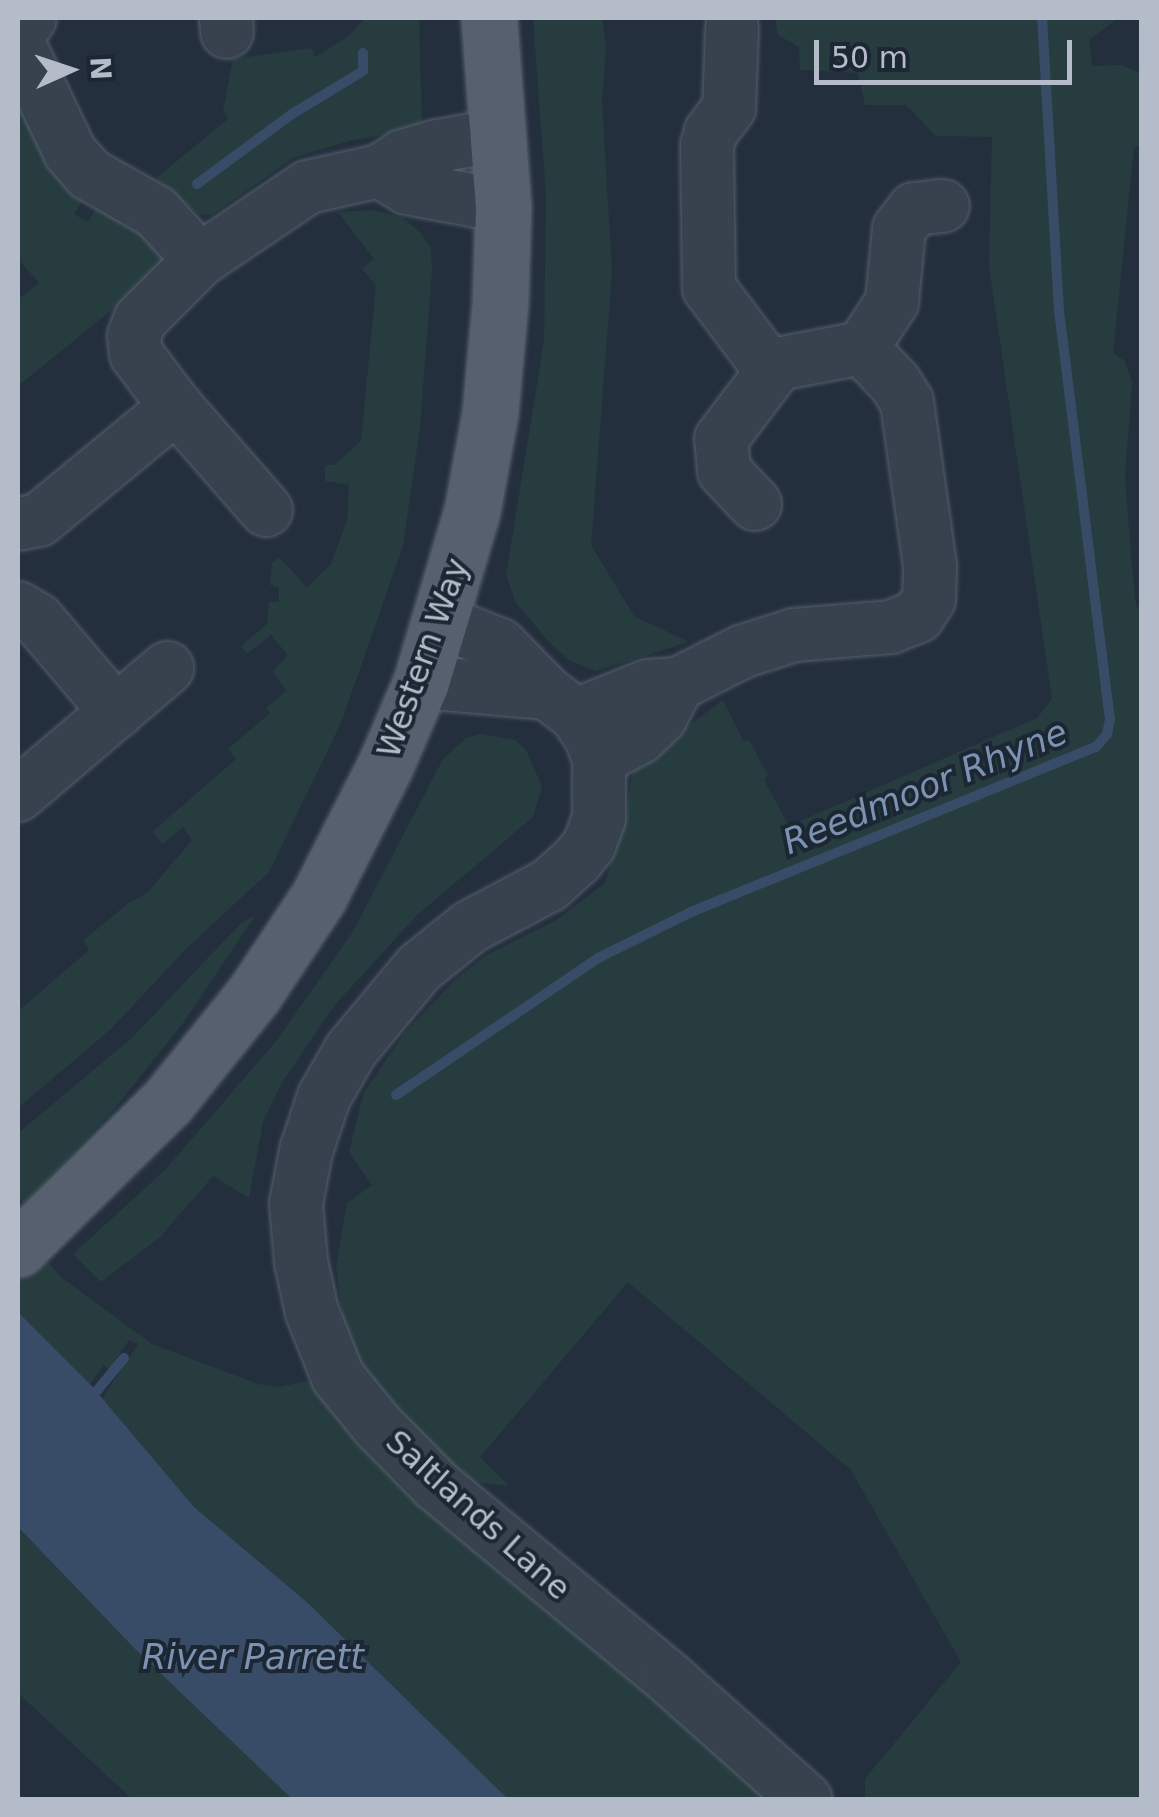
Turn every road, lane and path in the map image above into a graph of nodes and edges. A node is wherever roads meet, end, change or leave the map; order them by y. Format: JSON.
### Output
{"nodes":[{"id":1,"x":30,"y":18,"type":"edge"},
{"id":2,"x":488,"y":18,"type":"edge"},
{"id":3,"x":732,"y":28,"type":"dead end"},
{"id":4,"x":498,"y":136,"type":"junction"},
{"id":5,"x":380,"y":171,"type":"junction"},
{"id":6,"x":502,"y":206,"type":"junction"},
{"id":7,"x":943,"y":206,"type":"dead end"},
{"id":8,"x":200,"y":260,"type":"junction"},
{"id":9,"x":862,"y":348,"type":"junction"},
{"id":10,"x":778,"y":364,"type":"junction"},
{"id":11,"x":176,"y":407,"type":"junction"},
{"id":12,"x":756,"y":504,"type":"dead end"},
{"id":13,"x":266,"y":510,"type":"dead end"},
{"id":14,"x":18,"y":524,"type":"edge"},
{"id":15,"x":18,"y":608,"type":"edge"},
{"id":16,"x":442,"y":622,"type":"junction"},
{"id":17,"x":167,"y":668,"type":"dead end"},
{"id":18,"x":421,"y":682,"type":"junction"},
{"id":19,"x":116,"y":712,"type":"junction"},
{"id":20,"x":574,"y":723,"type":"junction"},
{"id":21,"x":18,"y":796,"type":"edge"},
{"id":22,"x":18,"y":1249,"type":"edge"},
{"id":23,"x":806,"y":1800,"type":"edge"}],
"edges":[{"from":1,"to":8,"type":"street"},
{"from":2,"to":4,"type":"main road","name":"Western Way"},
{"from":3,"to":10,"type":"street"},
{"from":4,"to":5,"type":"street"},
{"from":4,"to":6,"type":"main road","name":"Western Way"},
{"from":5,"to":6,"type":"street"},
{"from":5,"to":8,"type":"street"},
{"from":6,"to":16,"type":"main road","name":"Western Way"},
{"from":7,"to":9,"type":"street"},
{"from":8,"to":11,"type":"street"},
{"from":9,"to":10,"type":"street"},
{"from":9,"to":20,"type":"street"},
{"from":10,"to":12,"type":"street"},
{"from":11,"to":13,"type":"street"},
{"from":11,"to":14,"type":"street"},
{"from":15,"to":19,"type":"street"},
{"from":16,"to":18,"type":"main road","name":"Western Way"},
{"from":16,"to":20,"type":"street"},
{"from":17,"to":19,"type":"street"},
{"from":18,"to":20,"type":"street"},
{"from":18,"to":22,"type":"main road","name":"Western Way"},
{"from":19,"to":21,"type":"street"},
{"from":20,"to":23,"type":"street","name":"Saltlands Lane"}]}
